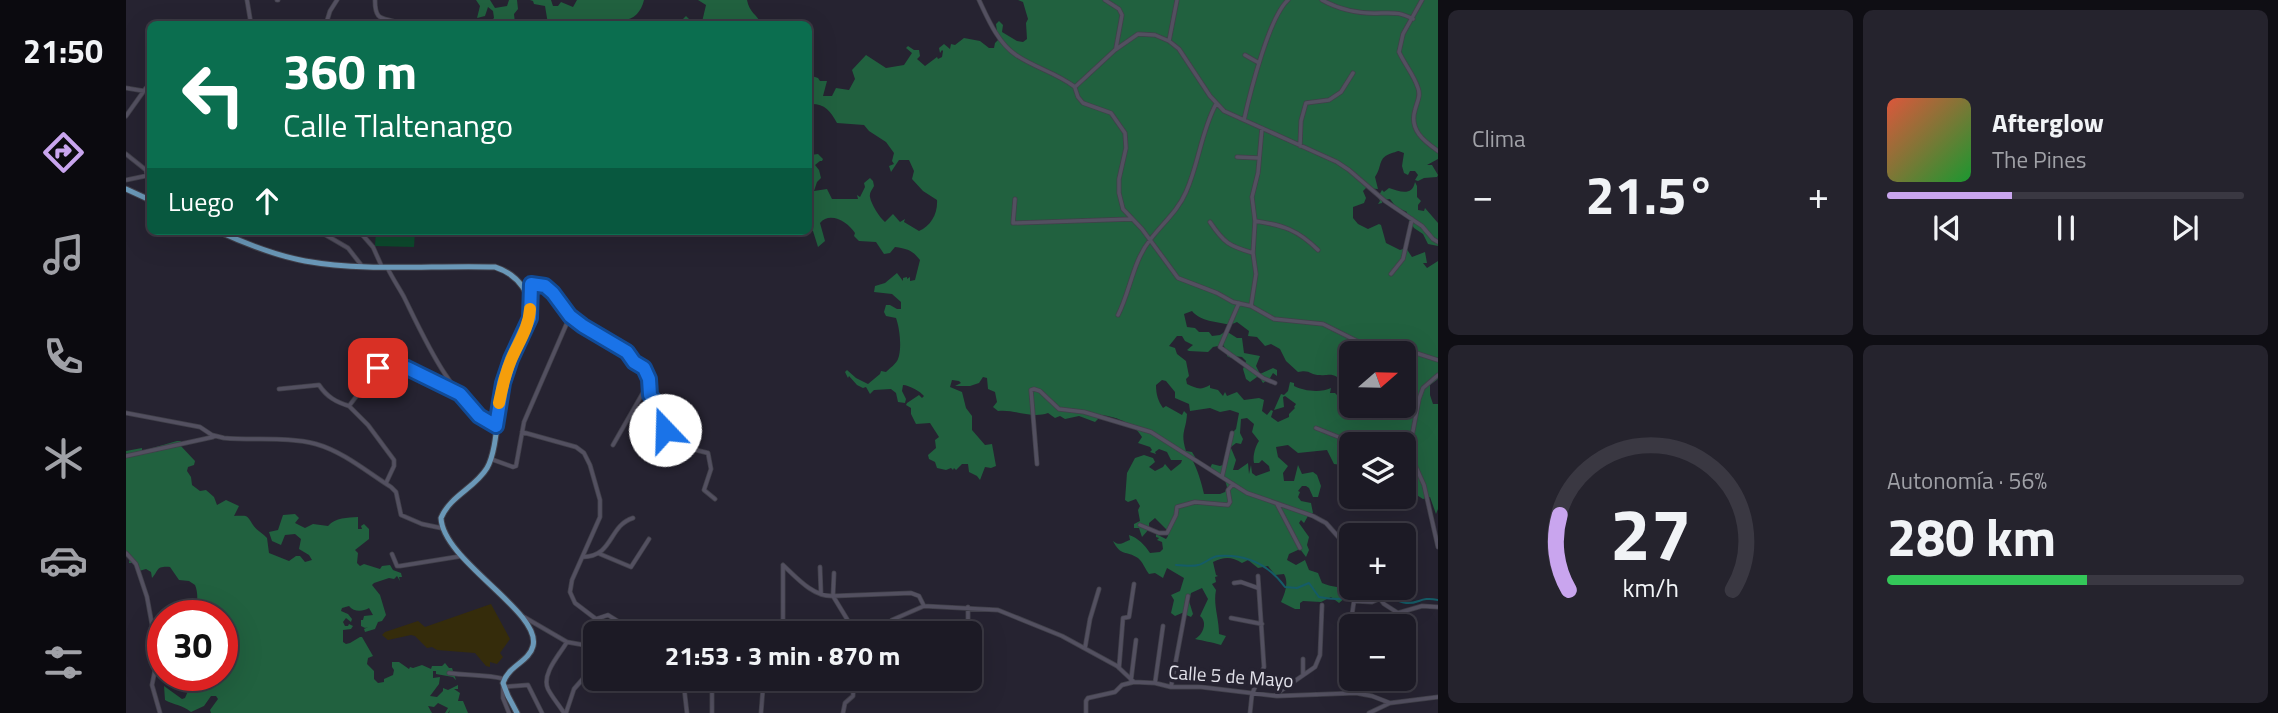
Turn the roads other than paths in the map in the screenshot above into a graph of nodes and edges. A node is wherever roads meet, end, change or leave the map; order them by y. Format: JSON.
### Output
{"nodes":[{"id":1,"x":247,"y":0,"type":"edge"},
{"id":2,"x":337,"y":0,"type":"edge"},
{"id":3,"x":375,"y":0,"type":"edge"},
{"id":4,"x":979,"y":0,"type":"edge"},
{"id":5,"x":1105,"y":0,"type":"edge"},
{"id":6,"x":1177,"y":0,"type":"edge"},
{"id":7,"x":1288,"y":0,"type":"edge"},
{"id":8,"x":1322,"y":0,"type":"edge"},
{"id":9,"x":1422,"y":0,"type":"edge"},
{"id":10,"x":1413,"y":19,"type":"junction"},
{"id":11,"x":250,"y":21,"type":"edge"},
{"id":12,"x":327,"y":21,"type":"edge"},
{"id":13,"x":392,"y":21,"type":"edge"},
{"id":14,"x":1169,"y":41,"type":"junction"},
{"id":15,"x":1115,"y":50,"type":"junction"},
{"id":16,"x":1245,"y":55,"type":"dead end"},
{"id":17,"x":1259,"y":64,"type":"junction"},
{"id":18,"x":1353,"y":73,"type":"dead end"},
{"id":19,"x":126,"y":88,"type":"edge"},
{"id":20,"x":1075,"y":88,"type":"junction"},
{"id":21,"x":147,"y":89,"type":"edge"},
{"id":22,"x":1216,"y":104,"type":"junction"},
{"id":23,"x":126,"y":116,"type":"edge"},
{"id":24,"x":1244,"y":120,"type":"junction"},
{"id":25,"x":1262,"y":128,"type":"junction"},
{"id":26,"x":1300,"y":146,"type":"junction"},
{"id":27,"x":1438,"y":151,"type":"edge"},
{"id":28,"x":126,"y":154,"type":"edge"},
{"id":29,"x":1237,"y":157,"type":"dead end"},
{"id":30,"x":1259,"y":158,"type":"junction"},
{"id":31,"x":147,"y":172,"type":"edge"},
{"id":32,"x":147,"y":176,"type":"edge"},
{"id":33,"x":126,"y":180,"type":"edge"},
{"id":34,"x":126,"y":189,"type":"edge"},
{"id":35,"x":147,"y":199,"type":"edge"},
{"id":36,"x":1015,"y":199,"type":"dead end"},
{"id":37,"x":1132,"y":219,"type":"junction"},
{"id":38,"x":1412,"y":219,"type":"junction"},
{"id":39,"x":1255,"y":221,"type":"junction"},
{"id":40,"x":1210,"y":222,"type":"dead end"},
{"id":41,"x":228,"y":235,"type":"edge"},
{"id":42,"x":326,"y":235,"type":"edge"},
{"id":43,"x":363,"y":235,"type":"edge"},
{"id":44,"x":1149,"y":240,"type":"junction"},
{"id":45,"x":1438,"y":242,"type":"edge"},
{"id":46,"x":1318,"y":250,"type":"dead end"},
{"id":47,"x":1253,"y":253,"type":"junction"},
{"id":48,"x":362,"y":266,"type":"junction"},
{"id":49,"x":384,"y":267,"type":"junction"},
{"id":50,"x":1391,"y":274,"type":"dead end"},
{"id":51,"x":1239,"y":303,"type":"junction"},
{"id":52,"x":1251,"y":306,"type":"junction"},
{"id":53,"x":1118,"y":315,"type":"dead end"},
{"id":54,"x":570,"y":316,"type":"junction"},
{"id":55,"x":530,"y":318,"type":"junction"},
{"id":56,"x":1438,"y":360,"type":"edge"},
{"id":57,"x":1438,"y":375,"type":"edge"},
{"id":58,"x":649,"y":383,"type":"junction"},
{"id":59,"x":1275,"y":383,"type":"dead end"},
{"id":60,"x":279,"y":389,"type":"dead end"},
{"id":61,"x":460,"y":394,"type":"junction"},
{"id":62,"x":349,"y":406,"type":"junction"},
{"id":63,"x":126,"y":413,"type":"edge"},
{"id":64,"x":496,"y":426,"type":"junction"},
{"id":65,"x":1316,"y":428,"type":"dead end"},
{"id":66,"x":522,"y":432,"type":"junction"},
{"id":67,"x":1413,"y":432,"type":"edge"},
{"id":68,"x":1233,"y":433,"type":"dead end"},
{"id":69,"x":215,"y":436,"type":"junction"},
{"id":70,"x":1339,"y":437,"type":"edge"},
{"id":71,"x":613,"y":445,"type":"dead end"},
{"id":72,"x":126,"y":456,"type":"edge"},
{"id":73,"x":491,"y":459,"type":"junction"},
{"id":74,"x":1037,"y":464,"type":"dead end"},
{"id":75,"x":1416,"y":467,"type":"edge"},
{"id":76,"x":1222,"y":477,"type":"junction"},
{"id":77,"x":386,"y":484,"type":"junction"},
{"id":78,"x":1233,"y":484,"type":"junction"},
{"id":79,"x":715,"y":499,"type":"dead end"},
{"id":80,"x":1276,"y":502,"type":"junction"},
{"id":81,"x":633,"y":518,"type":"dead end"},
{"id":82,"x":1140,"y":525,"type":"dead end"},
{"id":83,"x":441,"y":527,"type":"junction"},
{"id":84,"x":1339,"y":538,"type":"edge"},
{"id":85,"x":649,"y":539,"type":"dead end"},
{"id":86,"x":1438,"y":547,"type":"edge"},
{"id":87,"x":1300,"y":548,"type":"dead end"},
{"id":88,"x":126,"y":553,"type":"edge"},
{"id":89,"x":392,"y":554,"type":"dead end"},
{"id":90,"x":600,"y":554,"type":"junction"},
{"id":91,"x":462,"y":556,"type":"junction"},
{"id":92,"x":583,"y":557,"type":"junction"},
{"id":93,"x":820,"y":567,"type":"dead end"},
{"id":94,"x":834,"y":573,"type":"dead end"},
{"id":95,"x":1258,"y":576,"type":"dead end"},
{"id":96,"x":1234,"y":583,"type":"dead end"},
{"id":97,"x":1134,"y":584,"type":"dead end"},
{"id":98,"x":1099,"y":589,"type":"dead end"},
{"id":99,"x":1259,"y":589,"type":"junction"},
{"id":100,"x":821,"y":594,"type":"junction"},
{"id":101,"x":833,"y":596,"type":"junction"},
{"id":102,"x":1188,"y":596,"type":"dead end"},
{"id":103,"x":1376,"y":600,"type":"edge"},
{"id":104,"x":1382,"y":600,"type":"edge"},
{"id":105,"x":1322,"y":605,"type":"dead end"},
{"id":106,"x":924,"y":606,"type":"junction"},
{"id":107,"x":968,"y":607,"type":"junction"},
{"id":108,"x":1438,"y":607,"type":"edge"},
{"id":109,"x":1352,"y":614,"type":"edge"},
{"id":110,"x":520,"y":615,"type":"junction"},
{"id":111,"x":1231,"y":618,"type":"dead end"},
{"id":112,"x":596,"y":619,"type":"joint"},
{"id":113,"x":618,"y":621,"type":"edge"},
{"id":114,"x":783,"y":621,"type":"edge"},
{"id":115,"x":848,"y":621,"type":"edge"},
{"id":116,"x":891,"y":621,"type":"edge"},
{"id":117,"x":967,"y":621,"type":"edge"},
{"id":118,"x":1262,"y":624,"type":"junction"},
{"id":119,"x":1163,"y":626,"type":"dead end"},
{"id":120,"x":1136,"y":640,"type":"dead end"},
{"id":121,"x":567,"y":642,"type":"junction"},
{"id":122,"x":583,"y":645,"type":"edge"},
{"id":123,"x":1085,"y":649,"type":"junction"},
{"id":124,"x":1303,"y":659,"type":"dead end"},
{"id":125,"x":1119,"y":668,"type":"junction"},
{"id":126,"x":450,"y":673,"type":"dead end"},
{"id":127,"x":1303,"y":675,"type":"junction"},
{"id":128,"x":504,"y":678,"type":"junction"},
{"id":129,"x":583,"y":678,"type":"edge"},
{"id":130,"x":1133,"y":681,"type":"junction"},
{"id":131,"x":1155,"y":683,"type":"junction"},
{"id":132,"x":503,"y":687,"type":"junction"},
{"id":133,"x":1171,"y":687,"type":"junction"},
{"id":134,"x":684,"y":691,"type":"edge"},
{"id":135,"x":712,"y":691,"type":"edge"},
{"id":136,"x":764,"y":691,"type":"edge"},
{"id":137,"x":855,"y":691,"type":"edge"},
{"id":138,"x":1252,"y":694,"type":"junction"},
{"id":139,"x":1275,"y":695,"type":"junction"},
{"id":140,"x":1438,"y":697,"type":"edge"},
{"id":141,"x":1390,"y":703,"type":"junction"},
{"id":142,"x":1376,"y":711,"type":"edge"},
{"id":143,"x":160,"y":713,"type":"edge"},
{"id":144,"x":509,"y":713,"type":"edge"},
{"id":145,"x":517,"y":713,"type":"edge"},
{"id":146,"x":542,"y":713,"type":"edge"},
{"id":147,"x":565,"y":713,"type":"edge"},
{"id":148,"x":687,"y":713,"type":"edge"},
{"id":149,"x":712,"y":713,"type":"edge"},
{"id":150,"x":761,"y":713,"type":"edge"},
{"id":151,"x":843,"y":713,"type":"edge"},
{"id":152,"x":1086,"y":713,"type":"edge"},
{"id":153,"x":1250,"y":713,"type":"edge"},
{"id":154,"x":1369,"y":713,"type":"edge"}],
"edges":[{"from":1,"to":11,"type":"street"},
{"from":2,"to":12,"type":"street"},
{"from":3,"to":13,"type":"street"},
{"from":4,"to":20,"type":"street"},
{"from":5,"to":15,"type":"street"},
{"from":6,"to":14,"type":"street"},
{"from":7,"to":17,"type":"street"},
{"from":8,"to":10,"type":"street"},
{"from":9,"to":10,"type":"street"},
{"from":10,"to":27,"type":"street"},
{"from":14,"to":15,"type":"street"},
{"from":14,"to":22,"type":"street"},
{"from":15,"to":20,"type":"street"},
{"from":16,"to":17,"type":"street"},
{"from":17,"to":24,"type":"street"},
{"from":18,"to":26,"type":"street"},
{"from":19,"to":21,"type":"street"},
{"from":20,"to":37,"type":"street"},
{"from":21,"to":23,"type":"street"},
{"from":22,"to":24,"type":"street"},
{"from":22,"to":44,"type":"street"},
{"from":24,"to":25,"type":"street"},
{"from":25,"to":26,"type":"street"},
{"from":25,"to":30,"type":"street"},
{"from":26,"to":38,"type":"street"},
{"from":28,"to":31,"type":"street"},
{"from":29,"to":30,"type":"street"},
{"from":30,"to":39,"type":"street"},
{"from":32,"to":33,"type":"street"},
{"from":34,"to":35,"type":"main road"},
{"from":36,"to":37,"type":"street"},
{"from":37,"to":44,"type":"street"},
{"from":38,"to":45,"type":"street"},
{"from":38,"to":50,"type":"street"},
{"from":39,"to":46,"type":"street"},
{"from":39,"to":47,"type":"street"},
{"from":40,"to":47,"type":"street"},
{"from":41,"to":48,"type":"main road"},
{"from":42,"to":48,"type":"street"},
{"from":43,"to":49,"type":"street"},
{"from":44,"to":51,"type":"street"},
{"from":44,"to":53,"type":"street"},
{"from":47,"to":52,"type":"street"},
{"from":48,"to":49,"type":"main road"},
{"from":49,"to":55,"type":"main road"},
{"from":49,"to":61,"type":"street"},
{"from":51,"to":52,"type":"street"},
{"from":51,"to":59,"type":"street"},
{"from":52,"to":56,"type":"street"},
{"from":54,"to":55,"type":"street"},
{"from":54,"to":58,"type":"street"},
{"from":54,"to":66,"type":"street"},
{"from":55,"to":64,"type":"main road"},
{"from":57,"to":67,"type":"street"},
{"from":58,"to":71,"type":"street"},
{"from":58,"to":79,"type":"street"},
{"from":60,"to":62,"type":"street"},
{"from":61,"to":62,"type":"street"},
{"from":61,"to":64,"type":"street"},
{"from":62,"to":77,"type":"street"},
{"from":63,"to":69,"type":"street"},
{"from":64,"to":73,"type":"main road"},
{"from":65,"to":70,"type":"street"},
{"from":66,"to":73,"type":"street"},
{"from":66,"to":92,"type":"street"},
{"from":68,"to":76,"type":"street"},
{"from":69,"to":72,"type":"street"},
{"from":69,"to":77,"type":"street"},
{"from":73,"to":83,"type":"main road"},
{"from":74,"to":76,"type":"street"},
{"from":75,"to":86,"type":"street"},
{"from":76,"to":78,"type":"street"},
{"from":77,"to":83,"type":"street"},
{"from":78,"to":80,"type":"street"},
{"from":78,"to":82,"type":"street"},
{"from":80,"to":84,"type":"street"},
{"from":80,"to":87,"type":"street"},
{"from":81,"to":90,"type":"street"},
{"from":83,"to":91,"type":"main road"},
{"from":85,"to":90,"type":"street"},
{"from":88,"to":143,"type":"street"},
{"from":89,"to":91,"type":"street"},
{"from":90,"to":92,"type":"street"},
{"from":91,"to":110,"type":"main road"},
{"from":92,"to":112,"type":"street"},
{"from":93,"to":100,"type":"street"},
{"from":94,"to":101,"type":"street"},
{"from":95,"to":99,"type":"street"},
{"from":96,"to":99,"type":"street"},
{"from":97,"to":125,"type":"street"},
{"from":98,"to":123,"type":"street"},
{"from":99,"to":118,"type":"street"},
{"from":100,"to":101,"type":"street"},
{"from":100,"to":114,"type":"street"},
{"from":101,"to":106,"type":"street"},
{"from":101,"to":115,"type":"street"},
{"from":102,"to":133,"type":"street"},
{"from":103,"to":109,"type":"street"},
{"from":104,"to":108,"type":"street"},
{"from":105,"to":127,"type":"street"},
{"from":106,"to":107,"type":"street"},
{"from":106,"to":116,"type":"street"},
{"from":107,"to":117,"type":"street"},
{"from":107,"to":123,"type":"street"},
{"from":110,"to":121,"type":"street"},
{"from":110,"to":128,"type":"main road"},
{"from":111,"to":118,"type":"street"},
{"from":112,"to":113,"type":"street"},
{"from":118,"to":138,"type":"street"},
{"from":119,"to":131,"type":"street"},
{"from":120,"to":130,"type":"street"},
{"from":121,"to":122,"type":"street"},
{"from":121,"to":147,"type":"street"},
{"from":123,"to":125,"type":"street"},
{"from":124,"to":127,"type":"street"},
{"from":125,"to":130,"type":"street"},
{"from":126,"to":128,"type":"street"},
{"from":127,"to":139,"type":"street"},
{"from":128,"to":132,"type":"main road"},
{"from":129,"to":147,"type":"street"},
{"from":130,"to":131,"type":"street","name":"Calle 5 de Mayo"},
{"from":130,"to":152,"type":"street","name":"Calle 5 de Mayo"},
{"from":131,"to":133,"type":"street","name":"Calle 5 de Mayo"},
{"from":132,"to":144,"type":"street"},
{"from":132,"to":145,"type":"main road"},
{"from":132,"to":146,"type":"street"},
{"from":133,"to":138,"type":"street","name":"Calle 5 de Mayo"},
{"from":134,"to":148,"type":"street"},
{"from":135,"to":149,"type":"street"},
{"from":136,"to":150,"type":"street"},
{"from":137,"to":151,"type":"street"},
{"from":138,"to":139,"type":"street","name":"Calle 5 de Mayo"},
{"from":138,"to":153,"type":"street"},
{"from":139,"to":141,"type":"street","name":"Calle 5 de Mayo"},
{"from":140,"to":141,"type":"street"},
{"from":141,"to":142,"type":"street"},
{"from":142,"to":154,"type":"street"}]}
